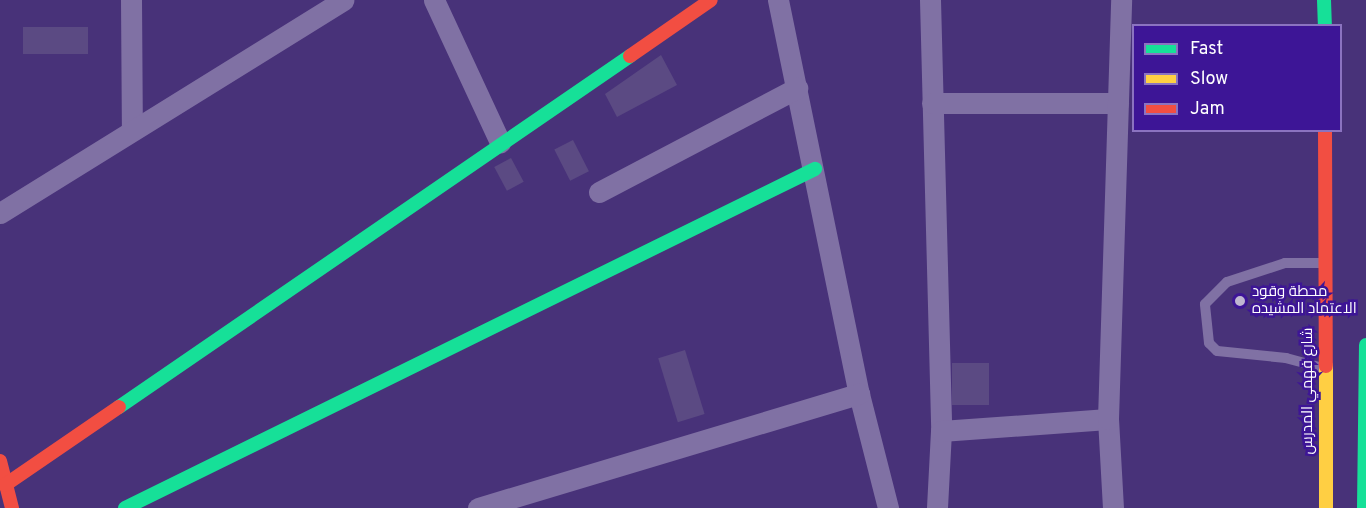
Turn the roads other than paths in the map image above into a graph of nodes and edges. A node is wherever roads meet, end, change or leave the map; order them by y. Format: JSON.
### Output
{"nodes":[{"id":1,"x":131,"y":0,"type":"edge"},
{"id":2,"x":434,"y":0,"type":"edge"},
{"id":3,"x":711,"y":0,"type":"edge"},
{"id":4,"x":778,"y":0,"type":"edge"},
{"id":5,"x":930,"y":0,"type":"edge"},
{"id":6,"x":1121,"y":0,"type":"edge"},
{"id":7,"x":1324,"y":0,"type":"edge"},
{"id":8,"x":332,"y":3,"type":"edge"},
{"id":9,"x":1324,"y":24,"type":"edge"},
{"id":10,"x":797,"y":88,"type":"junction"},
{"id":11,"x":932,"y":103,"type":"junction"},
{"id":12,"x":1118,"y":103,"type":"junction"},
{"id":13,"x":132,"y":130,"type":"junction"},
{"id":14,"x":1325,"y":132,"type":"edge"},
{"id":15,"x":500,"y":142,"type":"junction"},
{"id":16,"x":815,"y":170,"type":"junction"},
{"id":17,"x":599,"y":192,"type":"dead end"},
{"id":18,"x":0,"y":213,"type":"edge"},
{"id":19,"x":1325,"y":263,"type":"junction"},
{"id":20,"x":1366,"y":345,"type":"edge"},
{"id":21,"x":1325,"y":369,"type":"junction"},
{"id":22,"x":859,"y":394,"type":"junction"},
{"id":23,"x":1108,"y":419,"type":"junction"},
{"id":24,"x":941,"y":431,"type":"junction"},
{"id":25,"x":0,"y":461,"type":"edge"},
{"id":26,"x":5,"y":485,"type":"junction"},
{"id":27,"x":12,"y":508,"type":"edge"},
{"id":28,"x":125,"y":508,"type":"edge"},
{"id":29,"x":478,"y":508,"type":"edge"},
{"id":30,"x":888,"y":508,"type":"edge"},
{"id":31,"x":937,"y":508,"type":"edge"},
{"id":32,"x":1113,"y":508,"type":"edge"},
{"id":33,"x":1326,"y":508,"type":"edge"},
{"id":34,"x":1364,"y":508,"type":"edge"}],
"edges":[{"from":1,"to":13,"type":"street"},
{"from":2,"to":15,"type":"street"},
{"from":3,"to":15,"type":"street"},
{"from":4,"to":10,"type":"street"},
{"from":5,"to":11,"type":"street"},
{"from":6,"to":12,"type":"street"},
{"from":7,"to":9,"type":"street"},
{"from":8,"to":13,"type":"street"},
{"from":10,"to":16,"type":"street"},
{"from":10,"to":17,"type":"street"},
{"from":11,"to":12,"type":"street"},
{"from":11,"to":24,"type":"street"},
{"from":12,"to":23,"type":"street"},
{"from":13,"to":18,"type":"street"},
{"from":14,"to":19,"type":"street","name":"شارع فهمي المدرس"},
{"from":15,"to":26,"type":"street"},
{"from":16,"to":22,"type":"street"},
{"from":16,"to":28,"type":"street"},
{"from":19,"to":21,"type":"street","name":"شارع فهمي المدرس"},
{"from":19,"to":21,"type":"lane"},
{"from":20,"to":34,"type":"street"},
{"from":21,"to":33,"type":"street","name":"شارع فهمي المدرس"},
{"from":22,"to":29,"type":"street"},
{"from":22,"to":30,"type":"street"},
{"from":23,"to":24,"type":"street"},
{"from":23,"to":32,"type":"street"},
{"from":24,"to":31,"type":"street"},
{"from":25,"to":26,"type":"street"},
{"from":26,"to":27,"type":"street"}]}
